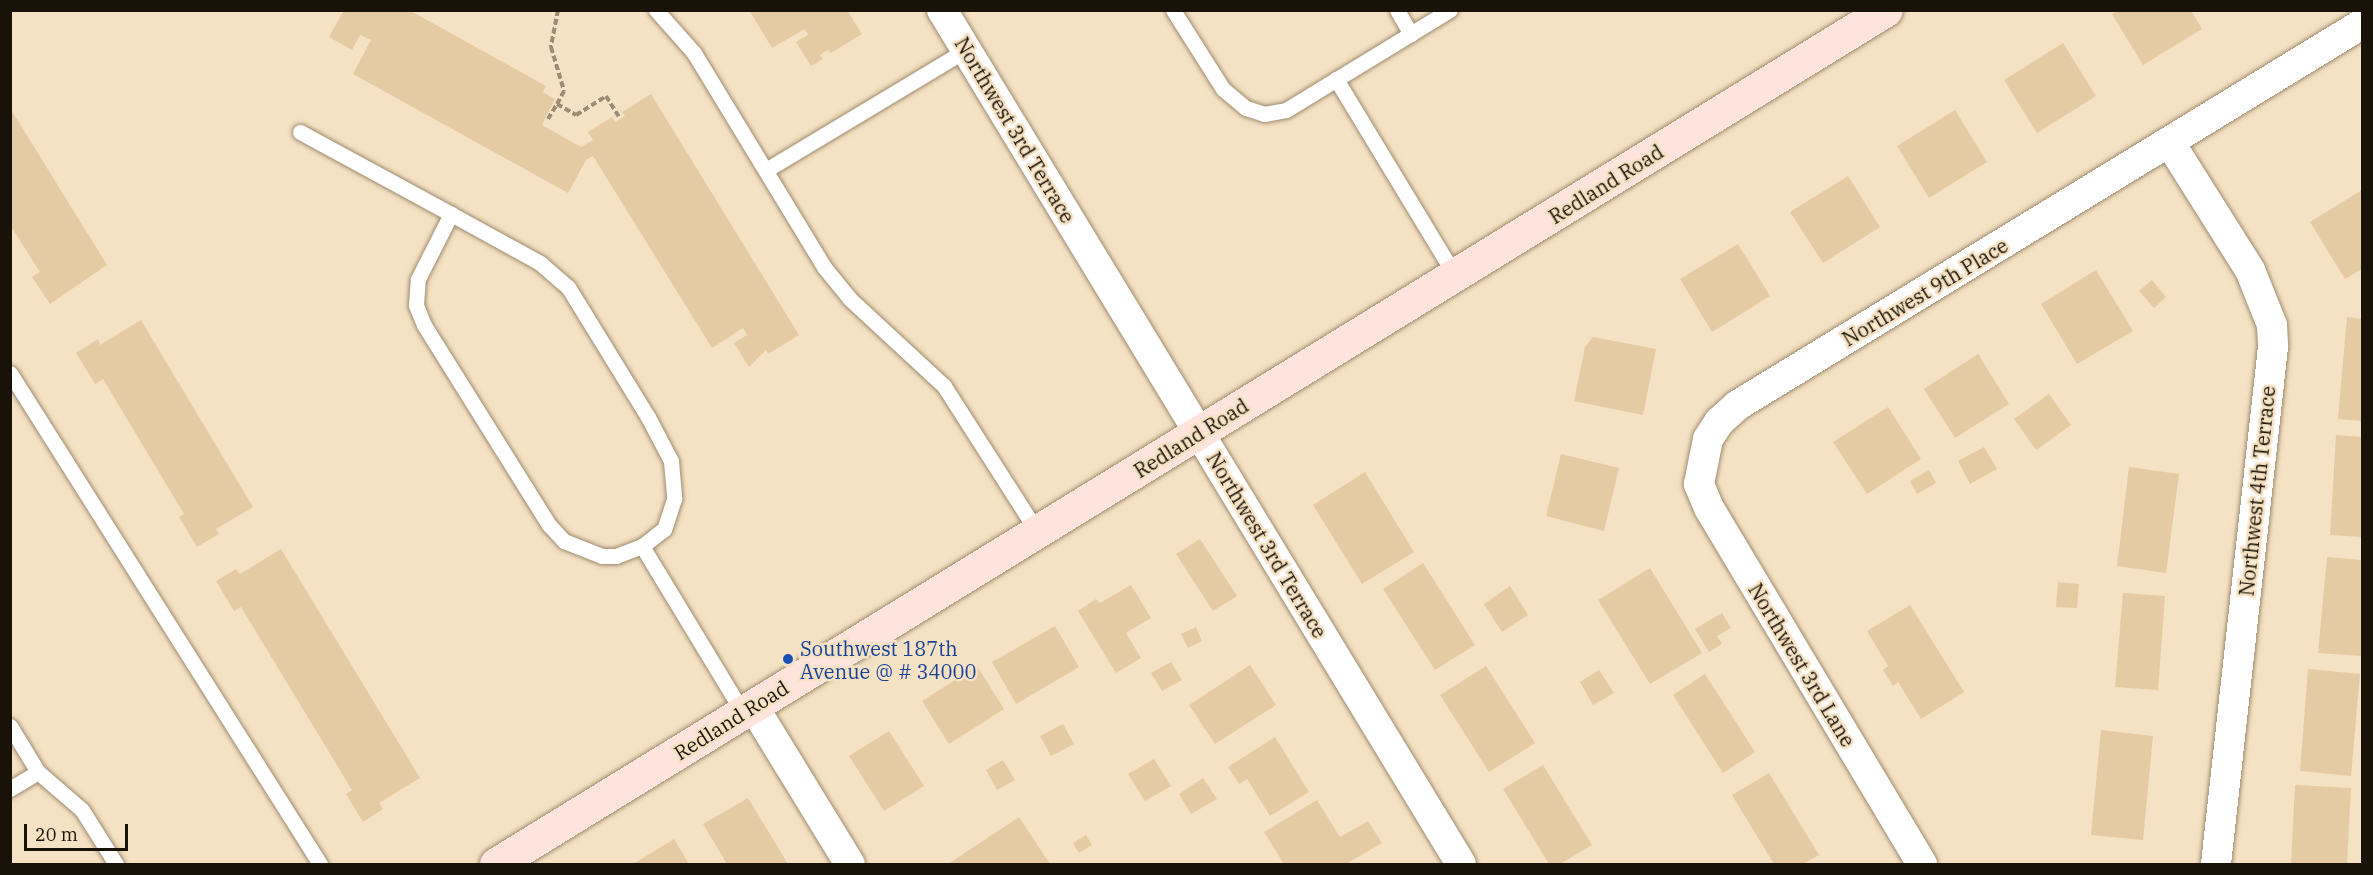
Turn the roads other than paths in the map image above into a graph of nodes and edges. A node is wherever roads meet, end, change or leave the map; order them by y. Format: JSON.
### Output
{"nodes":[{"id":1,"x":656,"y":10,"type":"edge"},
{"id":2,"x":942,"y":10,"type":"edge"},
{"id":3,"x":1173,"y":10,"type":"edge"},
{"id":4,"x":1397,"y":10,"type":"edge"},
{"id":5,"x":1450,"y":10,"type":"edge"},
{"id":6,"x":1876,"y":13,"type":"edge"},
{"id":7,"x":2362,"y":24,"type":"edge"},
{"id":8,"x":1411,"y":34,"type":"junction"},
{"id":9,"x":966,"y":50,"type":"junction"},
{"id":10,"x":1336,"y":79,"type":"junction"},
{"id":11,"x":300,"y":132,"type":"dead end"},
{"id":12,"x":2170,"y":142,"type":"junction"},
{"id":13,"x":766,"y":170,"type":"junction"},
{"id":14,"x":451,"y":214,"type":"junction"},
{"id":15,"x":1456,"y":277,"type":"junction"},
{"id":16,"x":10,"y":373,"type":"edge"},
{"id":17,"x":1199,"y":433,"type":"junction"},
{"id":18,"x":1701,"y":461,"type":"joint"},
{"id":19,"x":1038,"y":533,"type":"junction"},
{"id":20,"x":642,"y":546,"type":"junction"},
{"id":21,"x":748,"y":710,"type":"junction"},
{"id":22,"x":10,"y":726,"type":"edge"},
{"id":23,"x":38,"y":772,"type":"junction"},
{"id":24,"x":10,"y":789,"type":"edge"},
{"id":25,"x":116,"y":864,"type":"edge"},
{"id":26,"x":320,"y":864,"type":"edge"},
{"id":27,"x":496,"y":864,"type":"edge"},
{"id":28,"x":850,"y":864,"type":"edge"},
{"id":29,"x":1461,"y":864,"type":"edge"},
{"id":30,"x":1922,"y":864,"type":"edge"},
{"id":31,"x":2216,"y":864,"type":"edge"}],
"edges":[{"from":1,"to":13,"type":"lane"},
{"from":2,"to":9,"type":"street","name":"Northwest 3rd Terrace"},
{"from":3,"to":10,"type":"lane"},
{"from":4,"to":8,"type":"lane"},
{"from":5,"to":8,"type":"lane"},
{"from":6,"to":15,"type":"street","name":"Redland Road"},
{"from":7,"to":12,"type":"street","name":"Northwest 9th Place"},
{"from":8,"to":10,"type":"lane"},
{"from":9,"to":13,"type":"lane"},
{"from":9,"to":17,"type":"street","name":"Northwest 3rd Terrace"},
{"from":10,"to":15,"type":"lane"},
{"from":11,"to":14,"type":"lane"},
{"from":12,"to":18,"type":"street","name":"Northwest 9th Place"},
{"from":12,"to":31,"type":"street","name":"Northwest 4th Terrace"},
{"from":13,"to":19,"type":"lane"},
{"from":14,"to":20,"type":"lane"},
{"from":14,"to":20,"type":"lane"},
{"from":15,"to":17,"type":"street","name":"Redland Road"},
{"from":16,"to":26,"type":"lane"},
{"from":17,"to":19,"type":"street","name":"Redland Road"},
{"from":17,"to":29,"type":"street","name":"Northwest 3rd Terrace"},
{"from":18,"to":30,"type":"street","name":"Northwest 3rd Lane"},
{"from":19,"to":21,"type":"street","name":"Redland Road"},
{"from":20,"to":21,"type":"lane"},
{"from":21,"to":27,"type":"street","name":"Redland Road"},
{"from":21,"to":28,"type":"street"},
{"from":22,"to":23,"type":"lane"},
{"from":23,"to":24,"type":"lane"},
{"from":23,"to":25,"type":"lane"}]}
